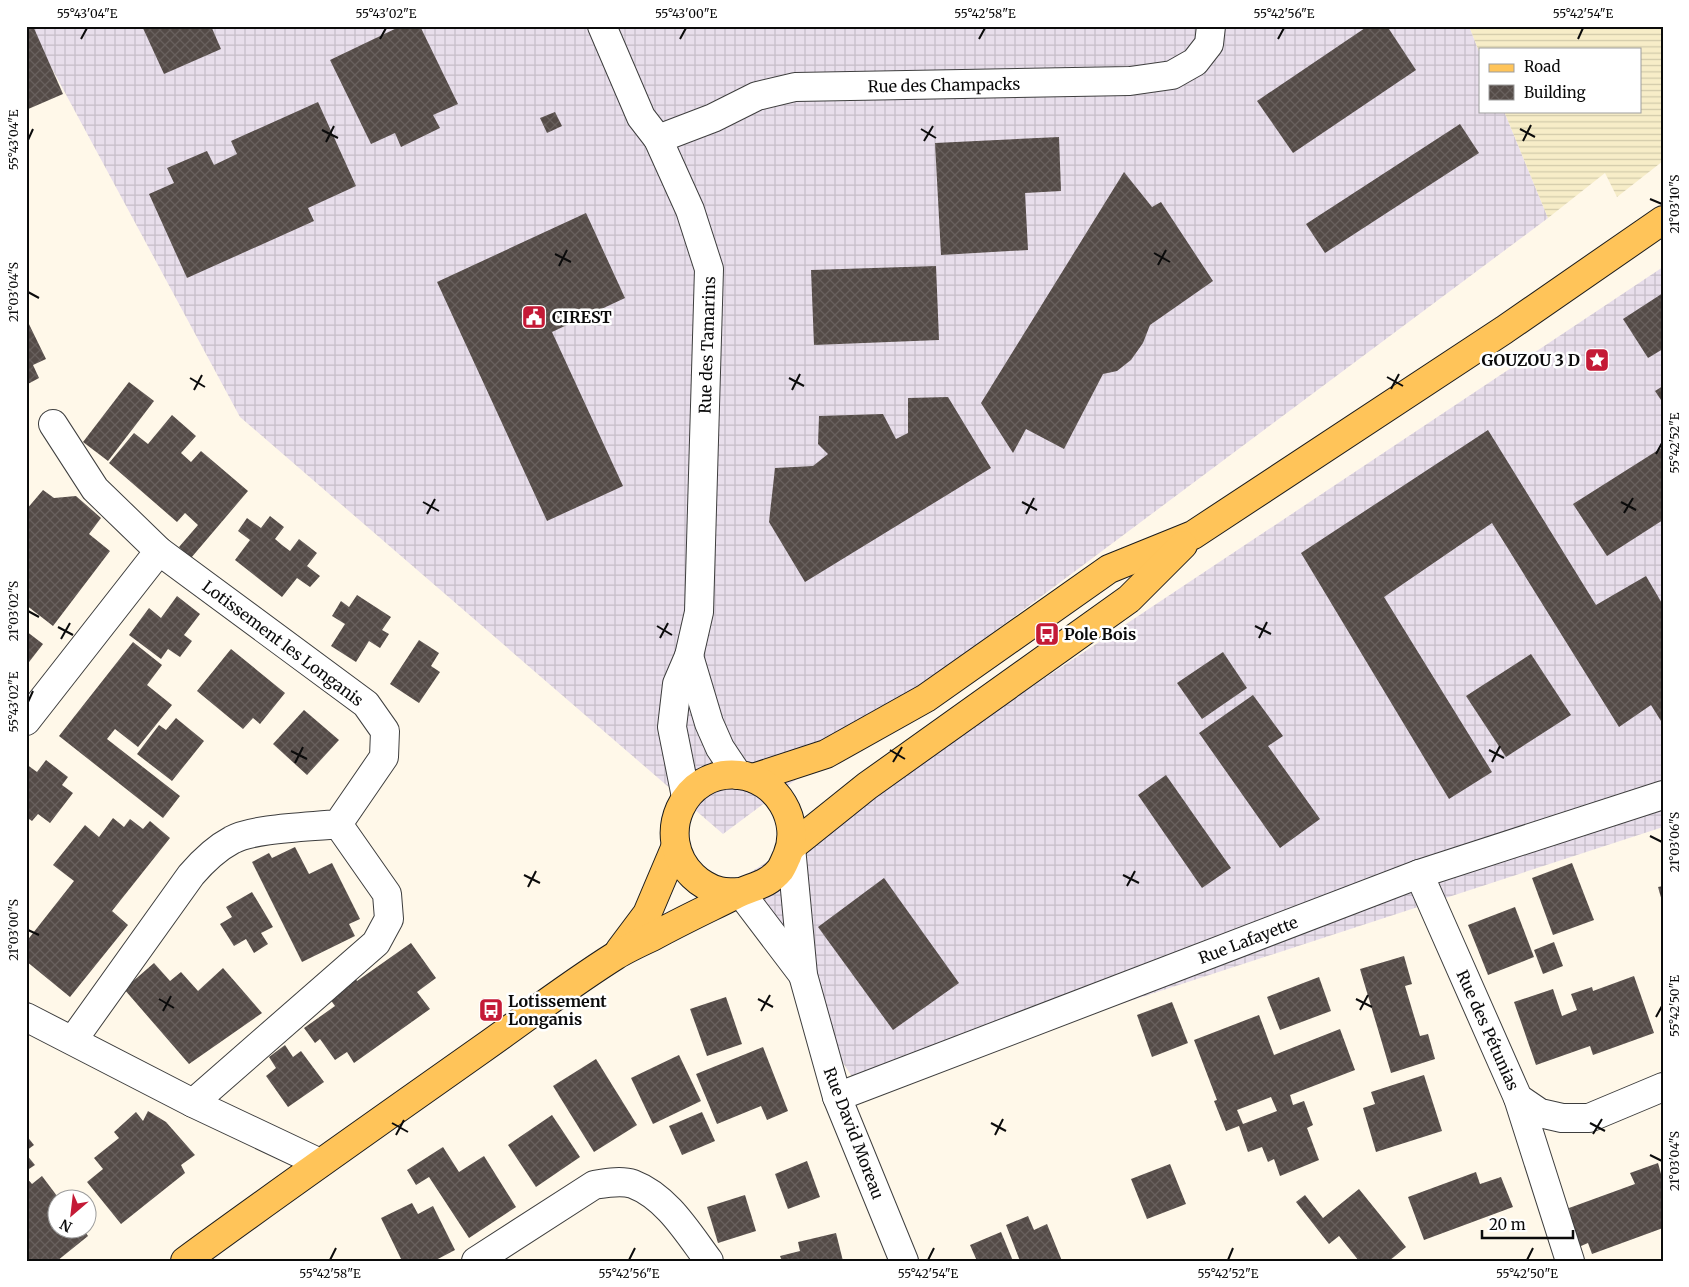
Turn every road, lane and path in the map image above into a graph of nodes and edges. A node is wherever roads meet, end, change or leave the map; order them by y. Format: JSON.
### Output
{"nodes":[{"id":1,"x":602,"y":26,"type":"edge"},
{"id":2,"x":1211,"y":26,"type":"edge"},
{"id":3,"x":658,"y":139,"type":"junction"},
{"id":4,"x":1663,"y":220,"type":"edge"},
{"id":5,"x":53,"y":424,"type":"dead end"},
{"id":6,"x":1193,"y":535,"type":"junction"},
{"id":7,"x":159,"y":551,"type":"junction"},
{"id":8,"x":689,"y":656,"type":"junction"},
{"id":9,"x":26,"y":721,"type":"edge"},
{"id":10,"x":746,"y":777,"type":"junction"},
{"id":11,"x":1663,"y":795,"type":"edge"},
{"id":12,"x":686,"y":797,"type":"junction"},
{"id":13,"x":338,"y":824,"type":"junction"},
{"id":14,"x":791,"y":846,"type":"junction"},
{"id":15,"x":675,"y":848,"type":"junction"},
{"id":16,"x":1420,"y":874,"type":"junction"},
{"id":17,"x":740,"y":892,"type":"junction"},
{"id":18,"x":616,"y":955,"type":"junction"},
{"id":19,"x":803,"y":975,"type":"junction"},
{"id":20,"x":26,"y":1017,"type":"edge"},
{"id":21,"x":73,"y":1040,"type":"junction"},
{"id":22,"x":1663,"y":1087,"type":"edge"},
{"id":23,"x":837,"y":1097,"type":"junction"},
{"id":24,"x":1518,"y":1098,"type":"junction"},
{"id":25,"x":194,"y":1103,"type":"junction"},
{"id":26,"x":320,"y":1163,"type":"junction"},
{"id":27,"x":185,"y":1261,"type":"edge"},
{"id":28,"x":476,"y":1261,"type":"edge"},
{"id":29,"x":709,"y":1261,"type":"edge"},
{"id":30,"x":904,"y":1261,"type":"edge"},
{"id":31,"x":1570,"y":1261,"type":"edge"}],
"edges":[{"from":1,"to":3,"type":"street","name":"Rue des Tamarins"},
{"from":2,"to":3,"type":"street","name":"Rue des Champacks"},
{"from":3,"to":8,"type":"street","name":"Rue des Tamarins"},
{"from":4,"to":6,"type":"main road"},
{"from":5,"to":7,"type":"street","name":"Lotissement les Longanis"},
{"from":6,"to":10,"type":"main road"},
{"from":6,"to":14,"type":"main road"},
{"from":7,"to":9,"type":"street"},
{"from":7,"to":13,"type":"street","name":"Lotissement les Longanis"},
{"from":8,"to":10,"type":"street"},
{"from":8,"to":12,"type":"street","name":"Rue des Tamarins"},
{"from":10,"to":12,"type":"main road"},
{"from":10,"to":14,"type":"main road"},
{"from":11,"to":16,"type":"street","name":"Rue Lafayette"},
{"from":12,"to":15,"type":"main road"},
{"from":13,"to":21,"type":"street"},
{"from":13,"to":25,"type":"street"},
{"from":14,"to":17,"type":"main road"},
{"from":14,"to":19,"type":"street","name":"Rue David Moreau"},
{"from":15,"to":17,"type":"main road"},
{"from":15,"to":18,"type":"main road"},
{"from":16,"to":23,"type":"street","name":"Rue Lafayette"},
{"from":16,"to":24,"type":"street","name":"Rue des Pétunias"},
{"from":17,"to":18,"type":"main road"},
{"from":17,"to":19,"type":"street","name":"Rue David Moreau"},
{"from":18,"to":26,"type":"main road"},
{"from":19,"to":23,"type":"street","name":"Rue David Moreau"},
{"from":20,"to":21,"type":"street"},
{"from":21,"to":25,"type":"street"},
{"from":22,"to":24,"type":"street","name":"Rue des Pétunias"},
{"from":23,"to":30,"type":"street","name":"Rue David Moreau"},
{"from":24,"to":31,"type":"street"},
{"from":25,"to":26,"type":"street"},
{"from":26,"to":27,"type":"main road"},
{"from":28,"to":29,"type":"street"}]}
